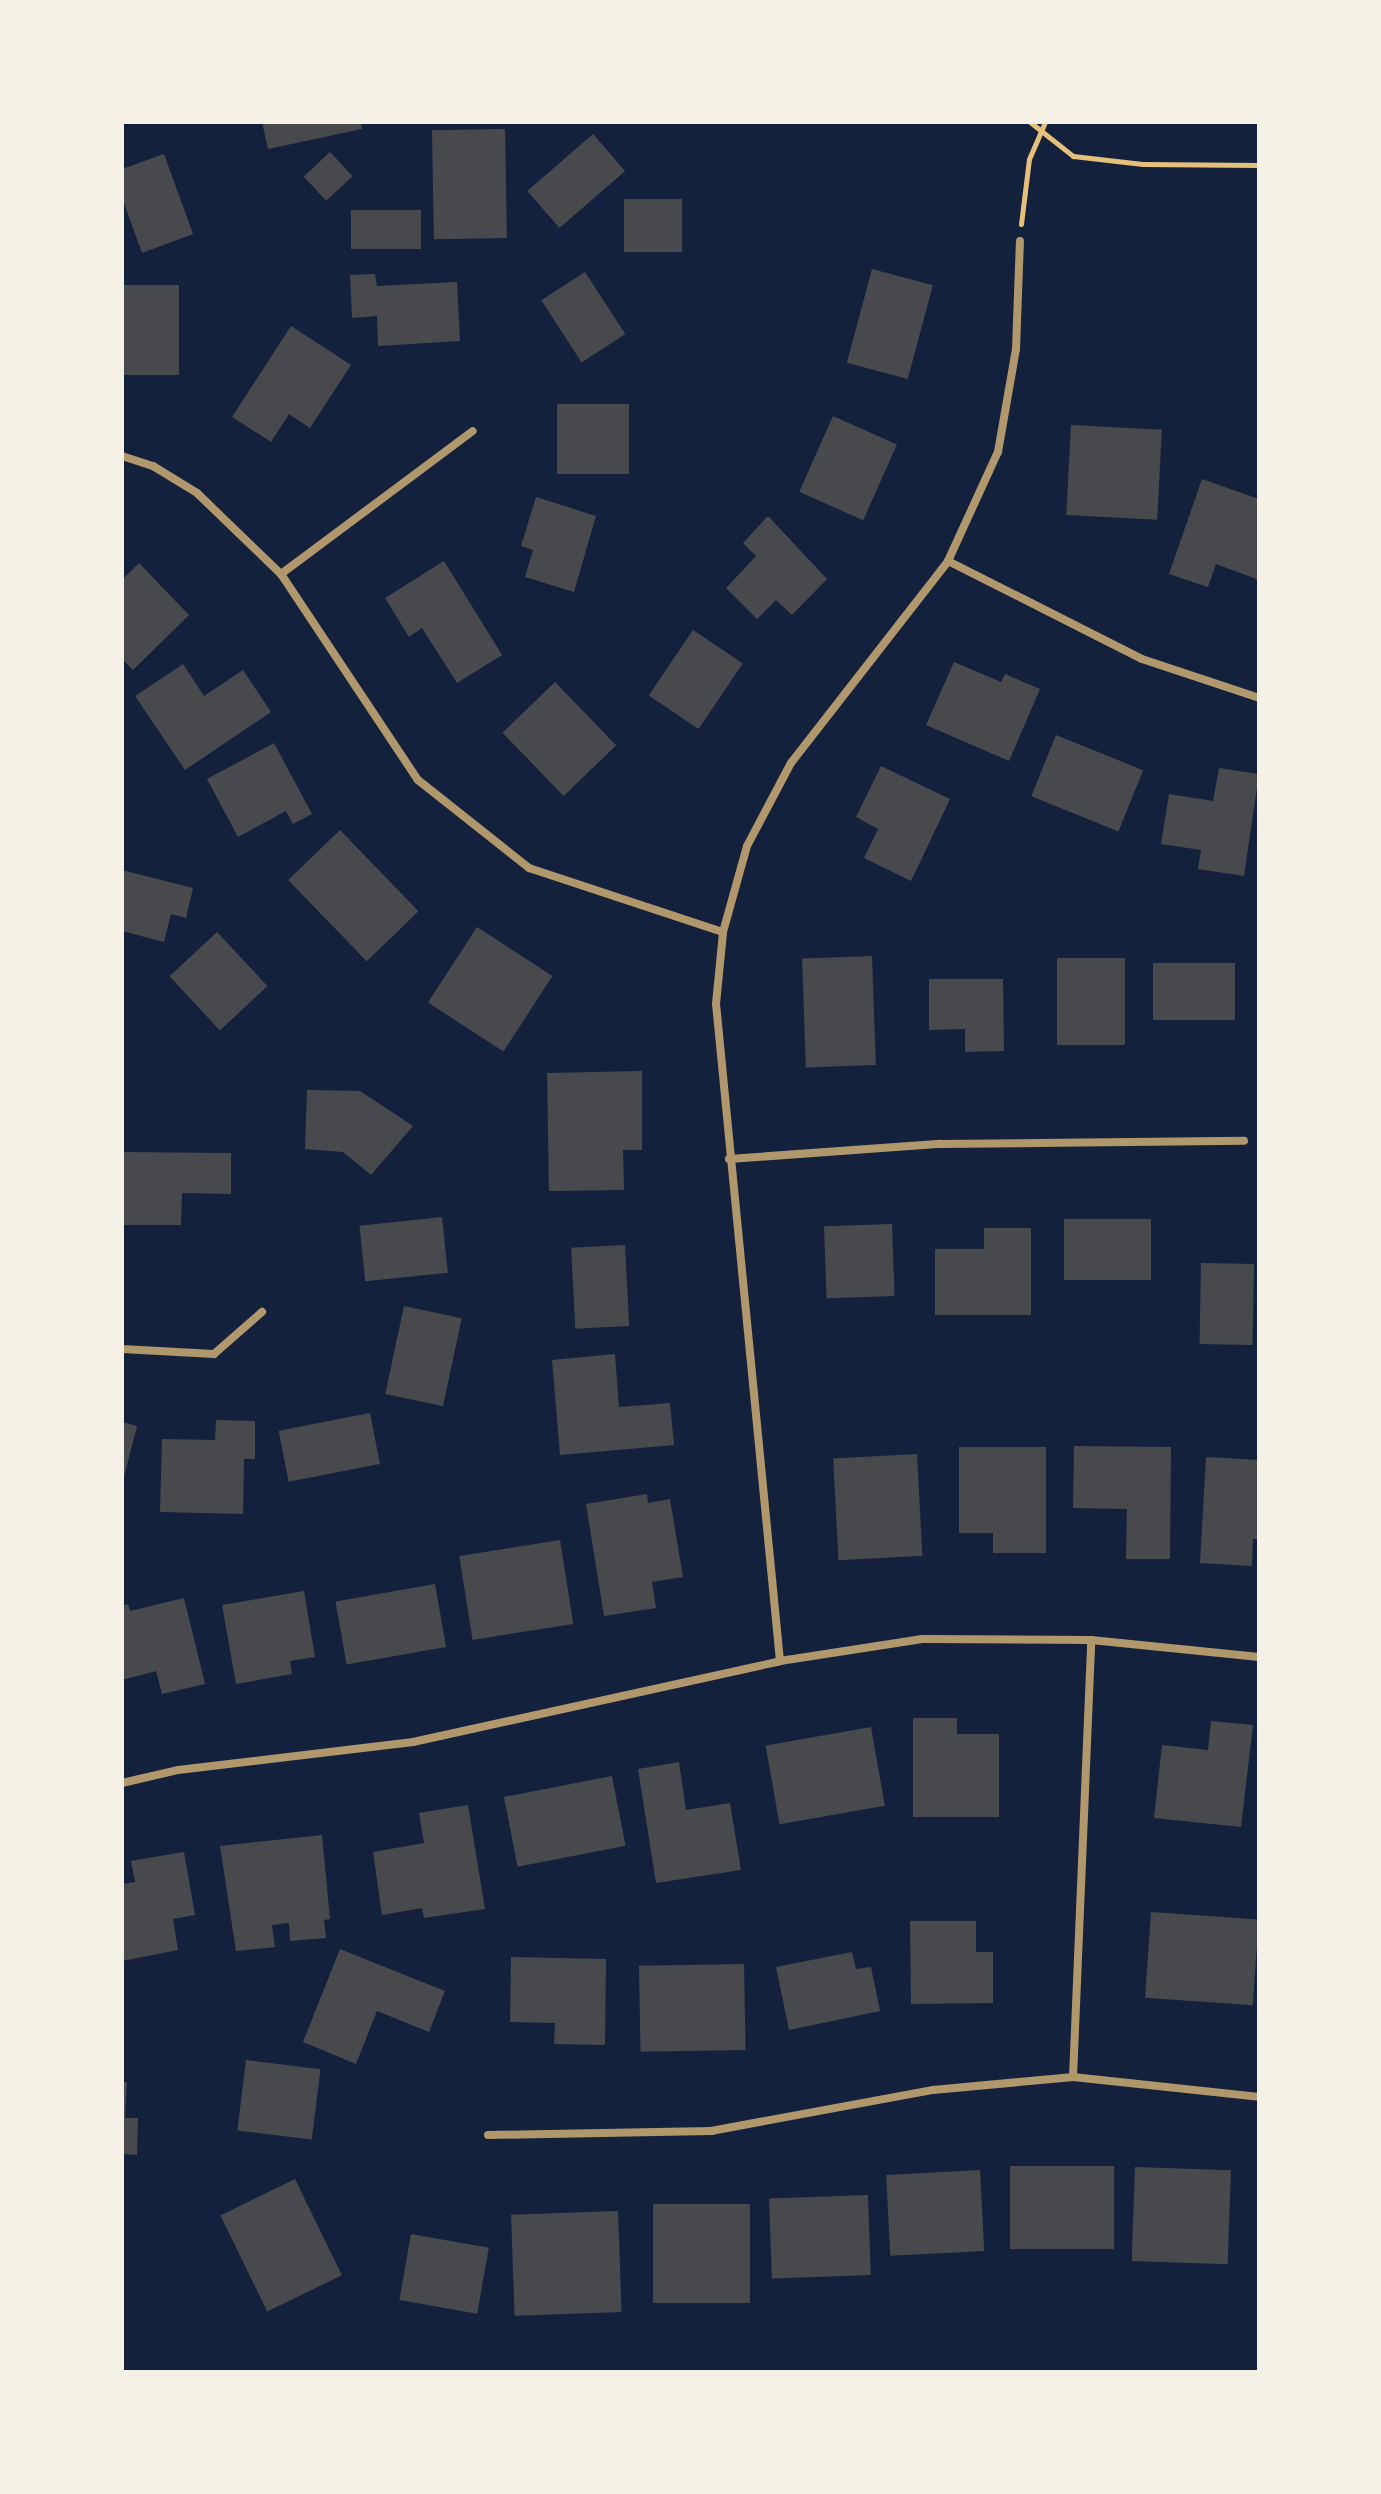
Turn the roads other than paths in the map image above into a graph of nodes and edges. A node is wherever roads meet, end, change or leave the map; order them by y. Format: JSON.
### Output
{"nodes":[{"id":1,"x":1020,"y":241,"type":"road end"},
{"id":2,"x":473,"y":431,"type":"dead end"},
{"id":3,"x":122,"y":456,"type":"edge"},
{"id":4,"x":948,"y":561,"type":"junction"},
{"id":5,"x":281,"y":574,"type":"junction"},
{"id":6,"x":1259,"y":698,"type":"edge"},
{"id":7,"x":723,"y":932,"type":"junction"},
{"id":8,"x":1244,"y":1141,"type":"dead end"},
{"id":9,"x":729,"y":1159,"type":"junction"},
{"id":10,"x":262,"y":1312,"type":"dead end"},
{"id":11,"x":122,"y":1349,"type":"edge"},
{"id":12,"x":1091,"y":1640,"type":"junction"},
{"id":13,"x":1259,"y":1657,"type":"edge"},
{"id":14,"x":780,"y":1661,"type":"junction"},
{"id":15,"x":122,"y":1783,"type":"edge"},
{"id":16,"x":1073,"y":2077,"type":"junction"},
{"id":17,"x":1259,"y":2097,"type":"edge"},
{"id":18,"x":488,"y":2135,"type":"dead end"}],
"edges":[{"from":1,"to":4,"type":"street"},
{"from":2,"to":5,"type":"street"},
{"from":3,"to":5,"type":"street"},
{"from":4,"to":6,"type":"street"},
{"from":4,"to":7,"type":"street"},
{"from":5,"to":7,"type":"street"},
{"from":7,"to":9,"type":"street"},
{"from":8,"to":9,"type":"street"},
{"from":9,"to":14,"type":"street"},
{"from":10,"to":11,"type":"street"},
{"from":12,"to":13,"type":"street"},
{"from":12,"to":14,"type":"street"},
{"from":12,"to":16,"type":"street"},
{"from":14,"to":15,"type":"street"},
{"from":16,"to":17,"type":"street"},
{"from":16,"to":18,"type":"street"}]}
